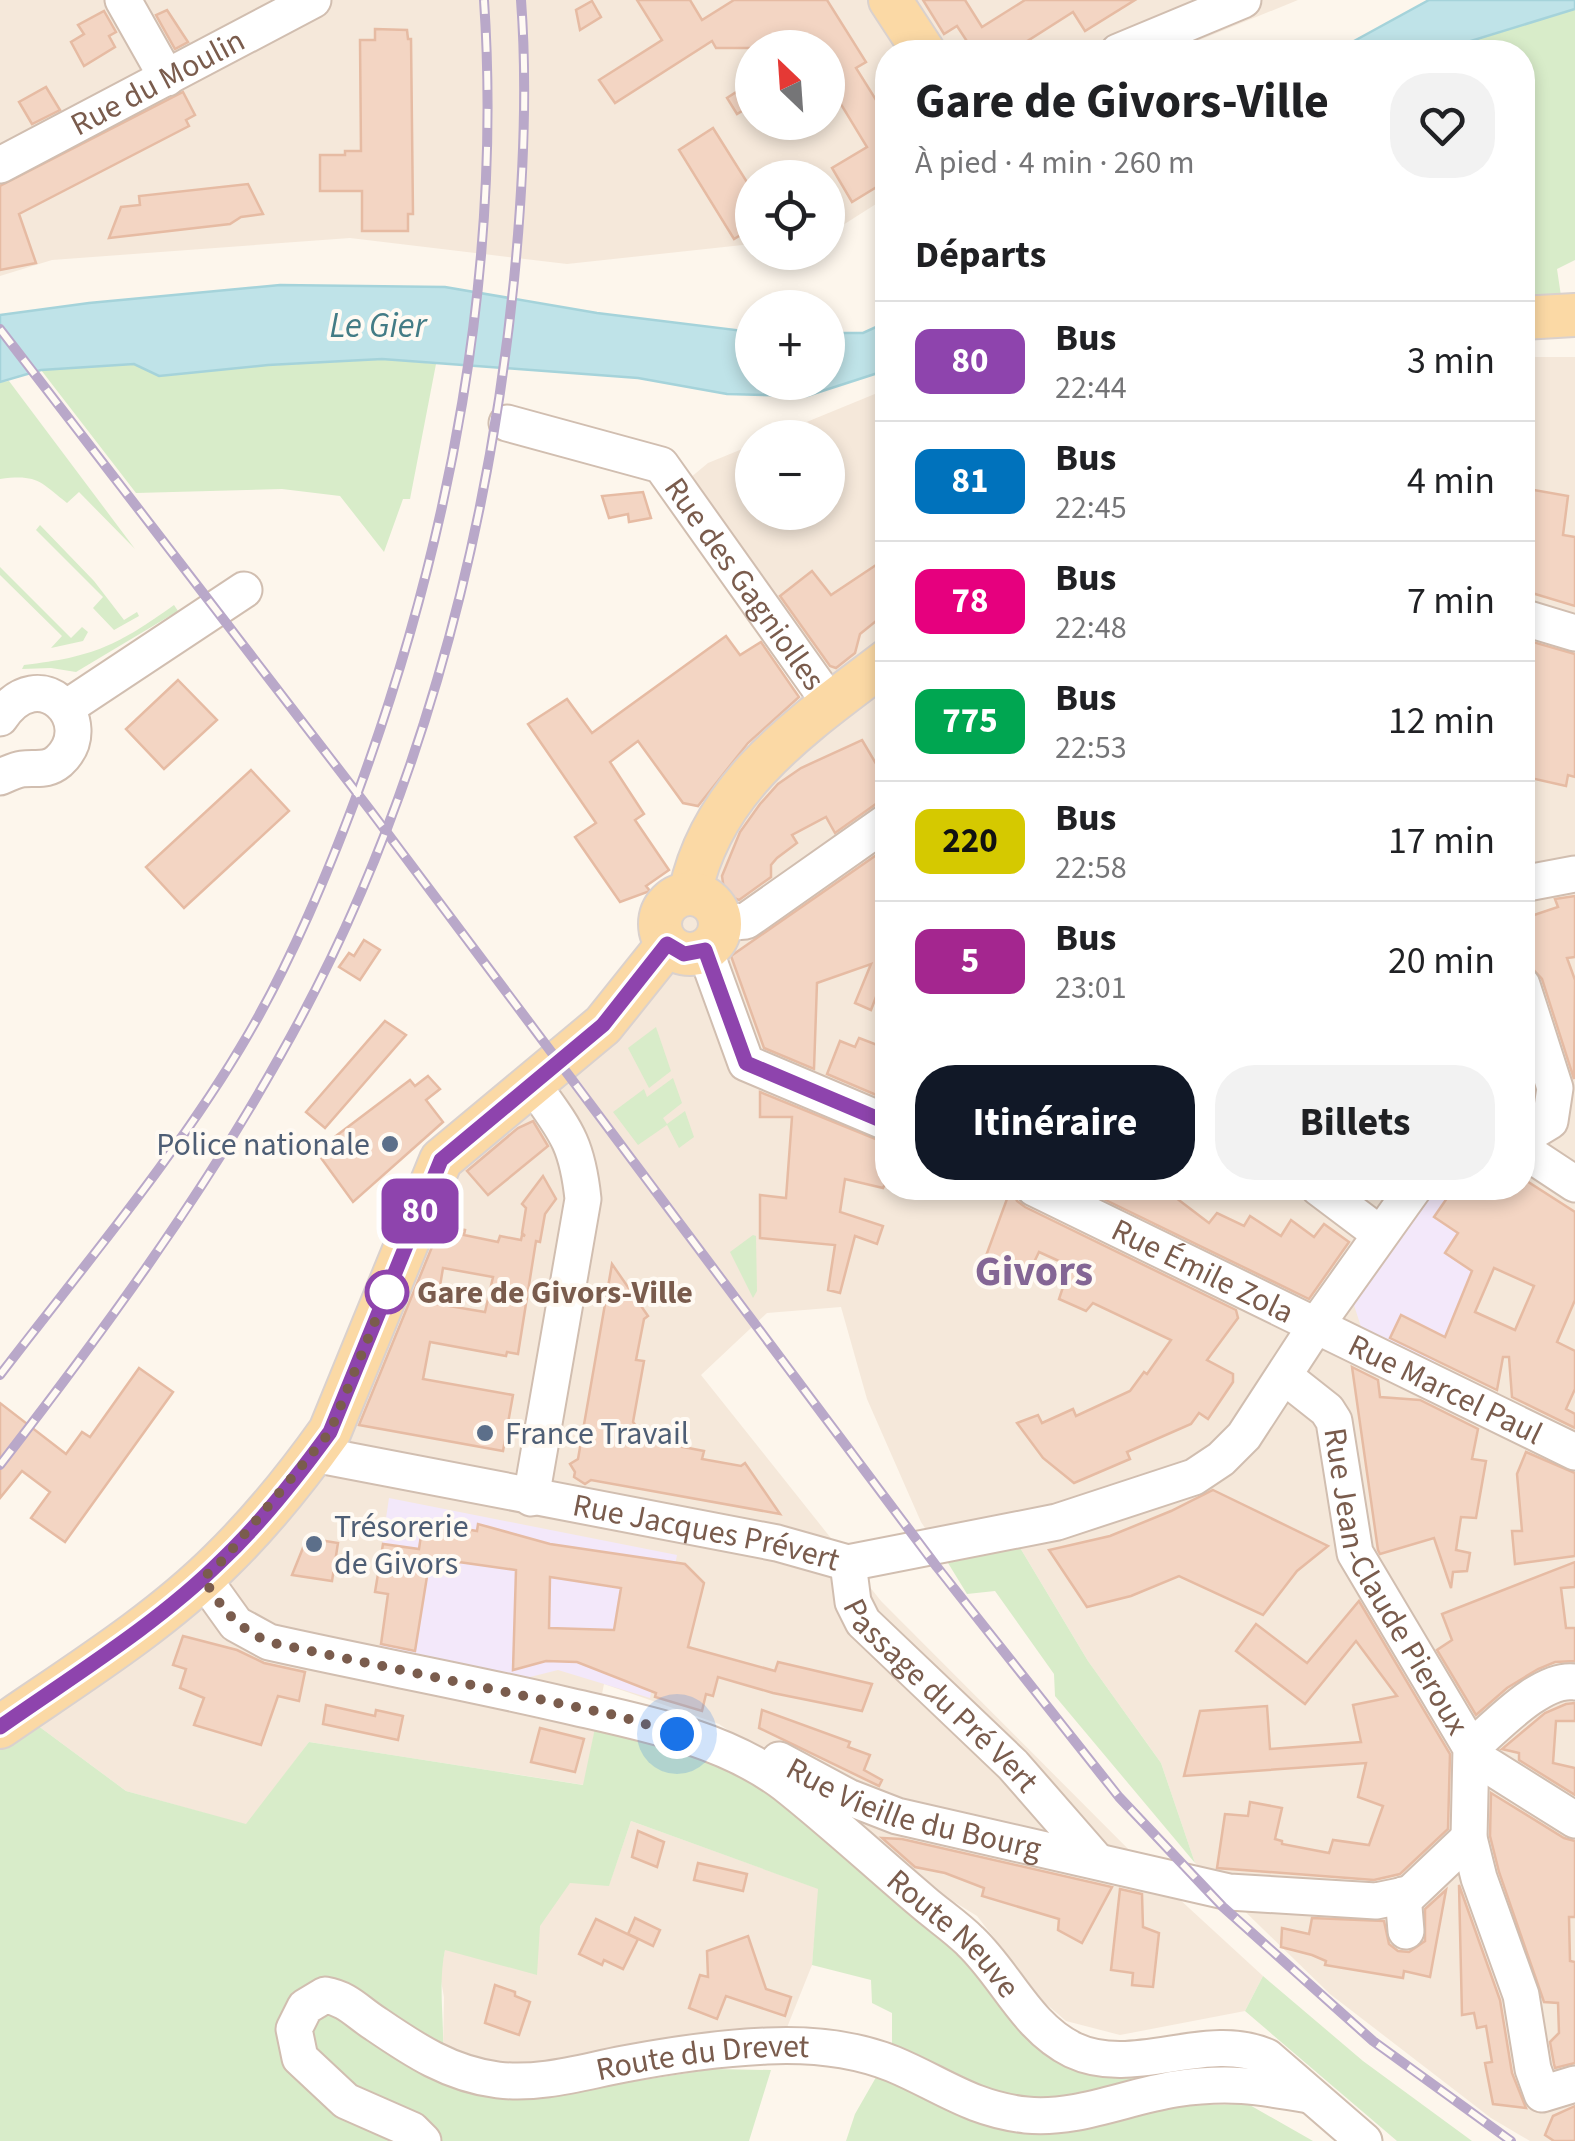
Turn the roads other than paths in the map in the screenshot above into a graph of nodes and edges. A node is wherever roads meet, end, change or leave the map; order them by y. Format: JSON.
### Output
{"nodes":[{"id":1,"x":123,"y":0,"type":"edge"},
{"id":2,"x":313,"y":0,"type":"edge"},
{"id":3,"x":867,"y":0,"type":"edge"},
{"id":4,"x":890,"y":0,"type":"edge"},
{"id":5,"x":1224,"y":4,"type":"edge"},
{"id":6,"x":891,"y":40,"type":"edge"},
{"id":7,"x":916,"y":40,"type":"edge"},
{"id":8,"x":1144,"y":40,"type":"edge"},
{"id":9,"x":167,"y":78,"type":"junction"},
{"id":10,"x":0,"y":166,"type":"edge"},
{"id":11,"x":1575,"y":315,"type":"edge"},
{"id":12,"x":1535,"y":317,"type":"edge"},
{"id":13,"x":1535,"y":339,"type":"edge"},
{"id":14,"x":1575,"y":339,"type":"edge"},
{"id":15,"x":508,"y":423,"type":"dead end"},
{"id":16,"x":244,"y":590,"type":"dead end"},
{"id":17,"x":1535,"y":621,"type":"edge"},
{"id":18,"x":1575,"y":633,"type":"edge"},
{"id":19,"x":875,"y":669,"type":"edge"},
{"id":20,"x":830,"y":702,"type":"junction"},
{"id":21,"x":66,"y":708,"type":"junction"},
{"id":22,"x":0,"y":718,"type":"edge"},
{"id":23,"x":0,"y":777,"type":"edge"},
{"id":24,"x":875,"y":830,"type":"edge"},
{"id":25,"x":1575,"y":874,"type":"edge"},
{"id":26,"x":1535,"y":882,"type":"edge"},
{"id":27,"x":698,"y":939,"type":"junction"},
{"id":28,"x":1535,"y":1026,"type":"edge"},
{"id":29,"x":532,"y":1085,"type":"junction"},
{"id":30,"x":875,"y":1118,"type":"edge"},
{"id":31,"x":1535,"y":1130,"type":"edge"},
{"id":32,"x":1535,"y":1158,"type":"edge"},
{"id":33,"x":1575,"y":1184,"type":"edge"},
{"id":34,"x":1059,"y":1200,"type":"edge"},
{"id":35,"x":1334,"y":1200,"type":"edge"},
{"id":36,"x":1405,"y":1200,"type":"edge"},
{"id":37,"x":1380,"y":1234,"type":"junction"},
{"id":38,"x":1318,"y":1324,"type":"junction"},
{"id":39,"x":1284,"y":1376,"type":"junction"},
{"id":40,"x":1575,"y":1452,"type":"edge"},
{"id":41,"x":314,"y":1454,"type":"junction"},
{"id":42,"x":530,"y":1498,"type":"junction"},
{"id":43,"x":848,"y":1563,"type":"junction"},
{"id":44,"x":203,"y":1578,"type":"junction"},
{"id":45,"x":1575,"y":1682,"type":"edge"},
{"id":46,"x":531,"y":1696,"type":"junction"},
{"id":47,"x":0,"y":1727,"type":"edge"},
{"id":48,"x":1472,"y":1756,"type":"junction"},
{"id":49,"x":1575,"y":1820,"type":"edge"},
{"id":50,"x":1470,"y":1838,"type":"junction"},
{"id":51,"x":1096,"y":1860,"type":"junction"},
{"id":52,"x":1402,"y":1895,"type":"junction"},
{"id":53,"x":1406,"y":1931,"type":"dead end"},
{"id":54,"x":1558,"y":2089,"type":"edge"},
{"id":55,"x":1315,"y":2096,"type":"junction"},
{"id":56,"x":424,"y":2141,"type":"edge"},
{"id":57,"x":1364,"y":2141,"type":"edge"}],
"edges":[{"from":1,"to":9,"type":"street"},
{"from":2,"to":9,"type":"street","name":"Rue du Moulin"},
{"from":3,"to":6,"type":"main road"},
{"from":4,"to":7,"type":"main road"},
{"from":5,"to":8,"type":"street"},
{"from":9,"to":10,"type":"street","name":"Rue du Moulin"},
{"from":11,"to":12,"type":"main road"},
{"from":13,"to":14,"type":"main road"},
{"from":15,"to":20,"type":"street","name":"Rue des Gagniolles"},
{"from":16,"to":21,"type":"street"},
{"from":17,"to":18,"type":"street"},
{"from":19,"to":20,"type":"main road"},
{"from":20,"to":27,"type":"main road"},
{"from":21,"to":22,"type":"street"},
{"from":21,"to":23,"type":"street"},
{"from":24,"to":27,"type":"street"},
{"from":25,"to":26,"type":"street"},
{"from":27,"to":29,"type":"main road"},
{"from":27,"to":30,"type":"street"},
{"from":28,"to":31,"type":"street"},
{"from":29,"to":41,"type":"main road"},
{"from":29,"to":42,"type":"street"},
{"from":32,"to":33,"type":"street"},
{"from":34,"to":38,"type":"street","name":"Rue Émile Zola"},
{"from":35,"to":37,"type":"street"},
{"from":36,"to":37,"type":"street","name":"Rue Jacques Prévert"},
{"from":37,"to":38,"type":"street","name":"Rue Jacques Prévert"},
{"from":38,"to":39,"type":"street","name":"Rue Jacques Prévert"},
{"from":38,"to":40,"type":"street","name":"Rue Marcel Paul"},
{"from":39,"to":43,"type":"street","name":"Rue Jacques Prévert"},
{"from":39,"to":48,"type":"street","name":"Rue Jean-Claude Pieroux"},
{"from":41,"to":42,"type":"street","name":"Rue Jacques Prévert"},
{"from":41,"to":44,"type":"main road"},
{"from":42,"to":43,"type":"street","name":"Rue Jacques Prévert"},
{"from":43,"to":51,"type":"street","name":"Passage du Pré Vert"},
{"from":44,"to":46,"type":"street","name":"Rue Vieille du Bourg"},
{"from":44,"to":47,"type":"main road"},
{"from":45,"to":48,"type":"street"},
{"from":46,"to":51,"type":"street","name":"Rue Vieille du Bourg"},
{"from":46,"to":55,"type":"street","name":"Route Neuve"},
{"from":48,"to":49,"type":"street"},
{"from":48,"to":50,"type":"street","name":"Rue Jean-Claude Pieroux"},
{"from":50,"to":52,"type":"street"},
{"from":50,"to":54,"type":"street","name":"Rue Jean-Claude Pieroux"},
{"from":51,"to":52,"type":"street","name":"Rue Vieille du Bourg"},
{"from":52,"to":53,"type":"street"},
{"from":55,"to":56,"type":"street","name":"Route du Drevet"},
{"from":55,"to":57,"type":"street","name":"Route Neuve"}]}
